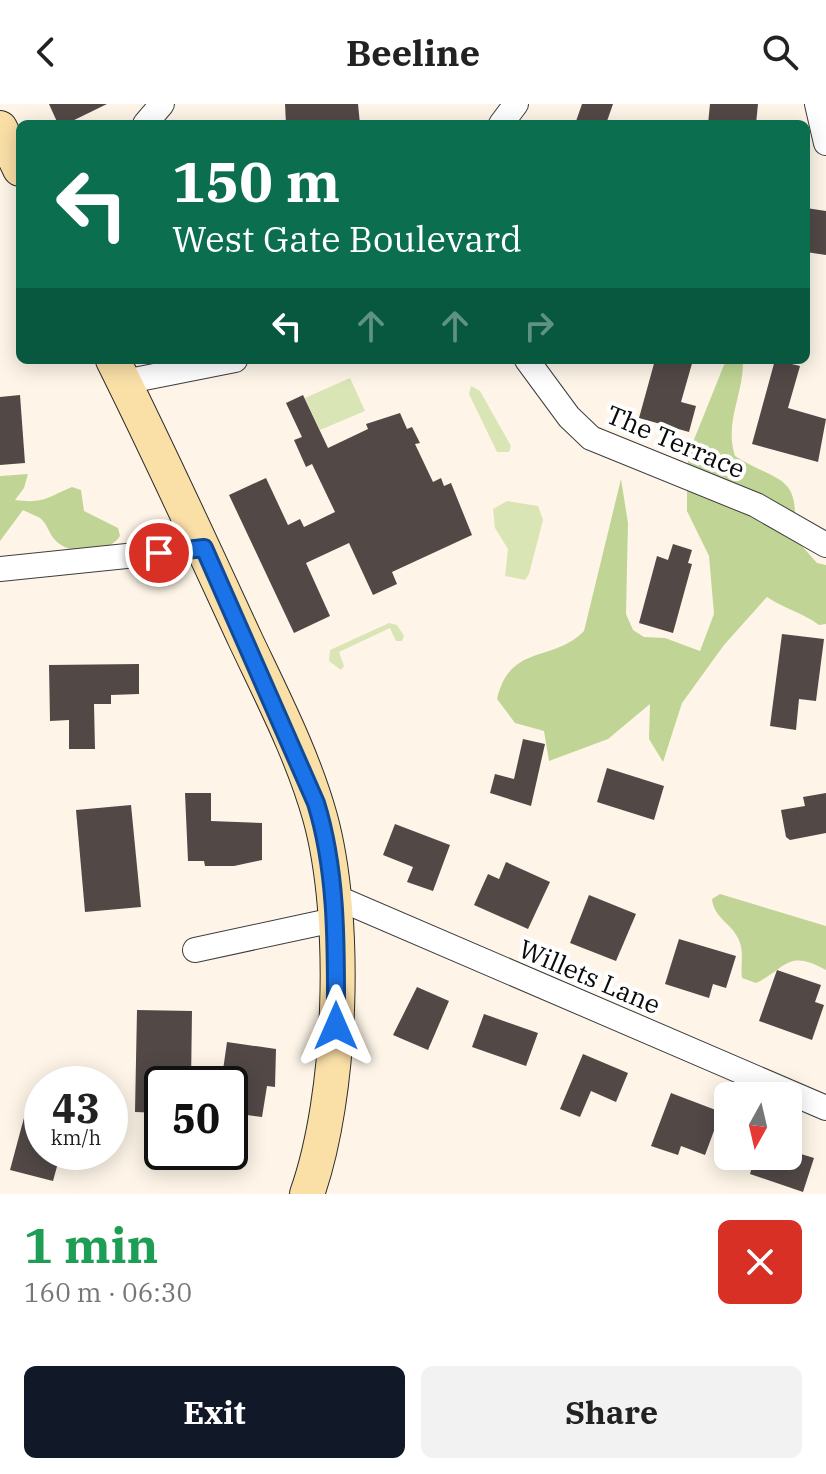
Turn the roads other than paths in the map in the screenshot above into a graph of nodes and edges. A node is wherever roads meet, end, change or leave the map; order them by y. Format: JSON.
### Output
{"nodes":[{"id":1,"x":162,"y":104,"type":"edge"},
{"id":2,"x":817,"y":104,"type":"edge"},
{"id":3,"x":148,"y":120,"type":"edge"},
{"id":4,"x":826,"y":143,"type":"edge"},
{"id":5,"x":193,"y":364,"type":"edge"},
{"id":6,"x":530,"y":364,"type":"edge"},
{"id":7,"x":119,"y":371,"type":"edge"},
{"id":8,"x":826,"y":545,"type":"edge"},
{"id":9,"x":204,"y":548,"type":"junction"},
{"id":10,"x":0,"y":569,"type":"edge"},
{"id":11,"x":333,"y":908,"type":"junction"},
{"id":12,"x":195,"y":950,"type":"dead end"},
{"id":13,"x":826,"y":1108,"type":"edge"},
{"id":14,"x":307,"y":1194,"type":"edge"}],
"edges":[{"from":1,"to":3,"type":"street"},
{"from":2,"to":4,"type":"street"},
{"from":5,"to":7,"type":"street"},
{"from":6,"to":8,"type":"street","name":"The Terrace"},
{"from":7,"to":9,"type":"main road"},
{"from":9,"to":10,"type":"street"},
{"from":9,"to":11,"type":"main road"},
{"from":11,"to":12,"type":"street"},
{"from":11,"to":13,"type":"street","name":"Willets Lane"},
{"from":11,"to":14,"type":"main road"}]}
